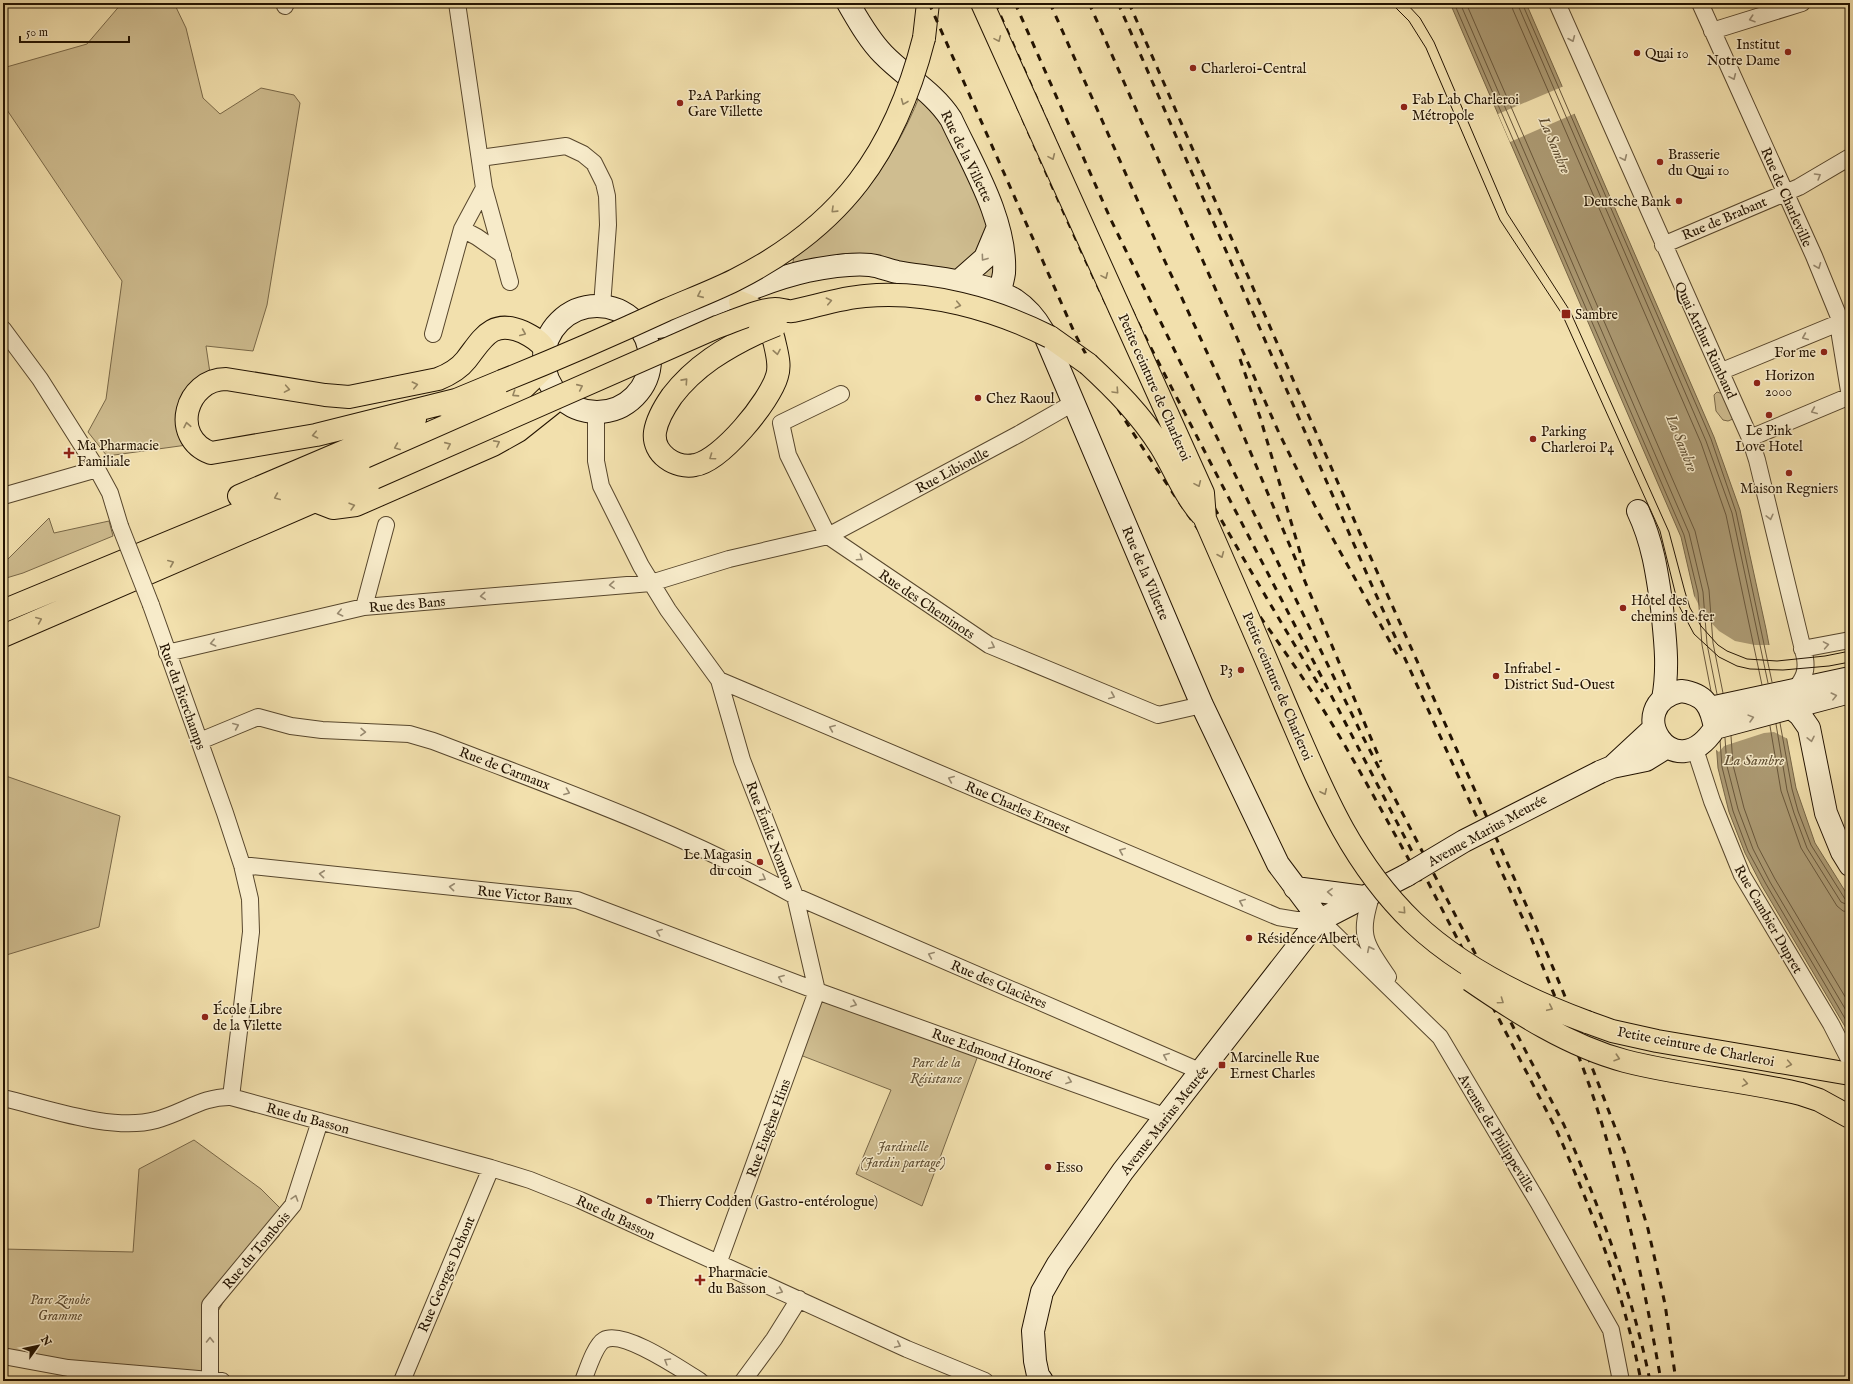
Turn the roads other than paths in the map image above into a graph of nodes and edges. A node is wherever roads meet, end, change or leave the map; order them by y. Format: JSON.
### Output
{"nodes":[{"id":1,"x":457,"y":3,"type":"edge"},
{"id":2,"x":848,"y":3,"type":"edge"},
{"id":3,"x":928,"y":3,"type":"edge"},
{"id":4,"x":982,"y":3,"type":"edge"},
{"id":5,"x":1557,"y":3,"type":"edge"},
{"id":6,"x":1700,"y":3,"type":"edge"},
{"id":7,"x":1802,"y":3,"type":"edge"},
{"id":8,"x":1712,"y":32,"type":"junction"},
{"id":9,"x":1850,"y":157,"type":"edge"},
{"id":10,"x":480,"y":158,"type":"junction"},
{"id":11,"x":484,"y":188,"type":"junction"},
{"id":12,"x":1785,"y":192,"type":"junction"},
{"id":13,"x":998,"y":227,"type":"junction"},
{"id":14,"x":462,"y":229,"type":"junction"},
{"id":15,"x":1663,"y":245,"type":"junction"},
{"id":16,"x":503,"y":255,"type":"junction"},
{"id":17,"x":895,"y":272,"type":"junction"},
{"id":18,"x":959,"y":281,"type":"junction"},
{"id":19,"x":510,"y":282,"type":"dead end"},
{"id":20,"x":999,"y":294,"type":"junction"},
{"id":21,"x":740,"y":302,"type":"junction"},
{"id":22,"x":602,"y":306,"type":"junction"},
{"id":23,"x":792,"y":311,"type":"junction"},
{"id":24,"x":1846,"y":324,"type":"edge"},
{"id":25,"x":638,"y":325,"type":"junction"},
{"id":26,"x":3,"y":329,"type":"edge"},
{"id":27,"x":433,"y":334,"type":"dead end"},
{"id":28,"x":649,"y":350,"type":"junction"},
{"id":29,"x":544,"y":358,"type":"junction"},
{"id":30,"x":1722,"y":372,"type":"junction"},
{"id":31,"x":841,"y":394,"type":"dead end"},
{"id":32,"x":1850,"y":397,"type":"edge"},
{"id":33,"x":560,"y":398,"type":"junction"},
{"id":34,"x":1075,"y":402,"type":"junction"},
{"id":35,"x":596,"y":413,"type":"junction"},
{"id":36,"x":357,"y":435,"type":"junction"},
{"id":37,"x":1750,"y":438,"type":"junction"},
{"id":38,"x":97,"y":469,"type":"junction"},
{"id":39,"x":3,"y":496,"type":"edge"},
{"id":40,"x":315,"y":501,"type":"junction"},
{"id":41,"x":1638,"y":511,"type":"dead end"},
{"id":42,"x":1206,"y":519,"type":"junction"},
{"id":43,"x":386,"y":525,"type":"dead end"},
{"id":44,"x":828,"y":536,"type":"junction"},
{"id":45,"x":651,"y":582,"type":"junction"},
{"id":46,"x":3,"y":598,"type":"edge"},
{"id":47,"x":364,"y":607,"type":"junction"},
{"id":48,"x":3,"y":612,"type":"edge"},
{"id":49,"x":3,"y":636,"type":"edge"},
{"id":50,"x":1850,"y":640,"type":"edge"},
{"id":51,"x":1802,"y":649,"type":"junction"},
{"id":52,"x":167,"y":653,"type":"junction"},
{"id":53,"x":1668,"y":656,"type":"junction"},
{"id":54,"x":1850,"y":678,"type":"edge"},
{"id":55,"x":719,"y":680,"type":"junction"},
{"id":56,"x":1850,"y":692,"type":"edge"},
{"id":57,"x":1789,"y":697,"type":"junction"},
{"id":58,"x":1663,"y":699,"type":"junction"},
{"id":59,"x":1202,"y":705,"type":"junction"},
{"id":60,"x":1703,"y":719,"type":"junction"},
{"id":61,"x":1654,"y":728,"type":"junction"},
{"id":62,"x":200,"y":741,"type":"junction"},
{"id":63,"x":1668,"y":747,"type":"junction"},
{"id":64,"x":1606,"y":770,"type":"junction"},
{"id":65,"x":242,"y":865,"type":"junction"},
{"id":66,"x":1850,"y":865,"type":"edge"},
{"id":67,"x":1295,"y":888,"type":"junction"},
{"id":68,"x":1368,"y":895,"type":"junction"},
{"id":69,"x":795,"y":896,"type":"junction"},
{"id":70,"x":1320,"y":920,"type":"junction"},
{"id":71,"x":1454,"y":955,"type":"junction"},
{"id":72,"x":817,"y":991,"type":"junction"},
{"id":73,"x":1406,"y":1005,"type":"junction"},
{"id":74,"x":1850,"y":1061,"type":"edge"},
{"id":75,"x":1202,"y":1072,"type":"junction"},
{"id":76,"x":1850,"y":1074,"type":"edge"},
{"id":77,"x":231,"y":1097,"type":"junction"},
{"id":78,"x":3,"y":1098,"type":"edge"},
{"id":79,"x":1167,"y":1117,"type":"junction"},
{"id":80,"x":1850,"y":1117,"type":"edge"},
{"id":81,"x":320,"y":1121,"type":"junction"},
{"id":82,"x":491,"y":1168,"type":"junction"},
{"id":83,"x":718,"y":1264,"type":"junction"},
{"id":84,"x":799,"y":1299,"type":"junction"},
{"id":85,"x":3,"y":1356,"type":"edge"},
{"id":86,"x":1036,"y":1379,"type":"edge"},
{"id":87,"x":214,"y":1380,"type":"edge"},
{"id":88,"x":979,"y":1380,"type":"edge"},
{"id":89,"x":402,"y":1381,"type":"edge"},
{"id":90,"x":582,"y":1381,"type":"edge"},
{"id":91,"x":700,"y":1381,"type":"edge"},
{"id":92,"x":743,"y":1381,"type":"edge"},
{"id":93,"x":1621,"y":1381,"type":"edge"}],
"edges":[{"from":1,"to":10,"type":"street"},
{"from":2,"to":13,"type":"main road","name":"Rue de la Villette"},
{"from":3,"to":36,"type":"highway","one_way":true,"bridge":true},
{"from":4,"to":42,"type":"highway","name":"Petite ceinture de Charleroi","one_way":true,"bridge":true},
{"from":5,"to":15,"type":"street","name":"Quai Arthur Rimbaud","one_way":true},
{"from":6,"to":8,"type":"street","name":"Rue de Charleville"},
{"from":7,"to":8,"type":"street","one_way":true},
{"from":8,"to":12,"type":"street","name":"Rue de Charleville","one_way":true},
{"from":12,"to":9,"type":"street","name":"Rue de Brabant","one_way":true},
{"from":10,"to":11,"type":"street"},
{"from":10,"to":22,"type":"street"},
{"from":11,"to":14,"type":"street"},
{"from":11,"to":16,"type":"street"},
{"from":12,"to":15,"type":"street","name":"Rue de Brabant"},
{"from":12,"to":24,"type":"street","name":"Rue de Charleville","one_way":true},
{"from":13,"to":18,"type":"main road","one_way":true},
{"from":13,"to":20,"type":"main road","name":"Rue de la Villette"},
{"from":14,"to":16,"type":"street"},
{"from":14,"to":27,"type":"street"},
{"from":15,"to":30,"type":"street","name":"Quai Arthur Rimbaud"},
{"from":16,"to":19,"type":"street"},
{"from":17,"to":18,"type":"main road"},
{"from":17,"to":21,"type":"main road"},
{"from":17,"to":25,"type":"main road"},
{"from":18,"to":20,"type":"main road"},
{"from":20,"to":34,"type":"main road","name":"Rue de la Villette"},
{"from":21,"to":23,"type":"highway","one_way":true,"bridge":true},
{"from":21,"to":28,"type":"main road"},
{"from":22,"to":25,"type":"main road"},
{"from":22,"to":29,"type":"main road"},
{"from":40,"to":23,"type":"highway","one_way":true,"bridge":true},
{"from":23,"to":42,"type":"highway","one_way":true,"bridge":true},
{"from":24,"to":30,"type":"street","one_way":true},
{"from":24,"to":32,"type":"street","name":"Rue de Charleville"},
{"from":25,"to":28,"type":"main road"},
{"from":26,"to":38,"type":"street","name":"Rue du Bierchamps"},
{"from":28,"to":35,"type":"main road"},
{"from":29,"to":33,"type":"main road"},
{"from":36,"to":29,"type":"highway","one_way":true},
{"from":29,"to":48,"type":"highway","one_way":true},
{"from":30,"to":37,"type":"street","name":"Quai Arthur Rimbaud"},
{"from":31,"to":44,"type":"street"},
{"from":32,"to":37,"type":"street","one_way":true},
{"from":33,"to":35,"type":"main road"},
{"from":40,"to":33,"type":"highway","one_way":true},
{"from":34,"to":44,"type":"street","name":"Rue Libioulle"},
{"from":34,"to":59,"type":"main road","name":"Rue de la Villette"},
{"from":35,"to":45,"type":"street"},
{"from":36,"to":46,"type":"highway"},
{"from":37,"to":51,"type":"street","name":"Quai Arthur Rimbaud","one_way":true},
{"from":38,"to":39,"type":"street"},
{"from":38,"to":52,"type":"street","name":"Rue du Bierchamps","bridge":true},
{"from":49,"to":40,"type":"highway","one_way":true},
{"from":41,"to":53,"type":"main road"},
{"from":42,"to":71,"type":"highway","name":"Petite ceinture de Charleroi","one_way":true,"bridge":true},
{"from":43,"to":47,"type":"street"},
{"from":44,"to":45,"type":"street"},
{"from":44,"to":59,"type":"street","name":"Rue des Cheminots","one_way":true},
{"from":45,"to":47,"type":"street","name":"Rue des Bans","one_way":true},
{"from":45,"to":55,"type":"street"},
{"from":47,"to":52,"type":"street","name":"Rue des Bans","one_way":true},
{"from":51,"to":50,"type":"street","one_way":true},
{"from":51,"to":57,"type":"street","name":"Quai Arthur Rimbaud"},
{"from":52,"to":62,"type":"street","name":"Rue du Bierchamps"},
{"from":53,"to":58,"type":"main road"},
{"from":53,"to":60,"type":"main road"},
{"from":54,"to":57,"type":"main road"},
{"from":55,"to":69,"type":"street","name":"Rue Émile Nonnon"},
{"from":70,"to":55,"type":"street","name":"Rue Charles Ernest","one_way":true},
{"from":57,"to":56,"type":"main road","one_way":true},
{"from":57,"to":60,"type":"main road"},
{"from":57,"to":66,"type":"main road","one_way":true},
{"from":58,"to":60,"type":"main road"},
{"from":58,"to":61,"type":"main road"},
{"from":59,"to":67,"type":"main road","name":"Rue de la Villette"},
{"from":60,"to":63,"type":"main road"},
{"from":60,"to":74,"type":"street","name":"Rue Cambier Dupret"},
{"from":61,"to":63,"type":"main road"},
{"from":61,"to":64,"type":"main road","name":"Avenue Marius Meurée"},
{"from":62,"to":65,"type":"street","name":"Rue du Bierchamps"},
{"from":62,"to":69,"type":"street","name":"Rue de Carmaux","one_way":true},
{"from":63,"to":64,"type":"main road","name":"Avenue Marius Meurée"},
{"from":64,"to":68,"type":"main road","name":"Avenue Marius Meurée","bridge":true},
{"from":72,"to":65,"type":"street","name":"Rue Victor Baux","one_way":true},
{"from":65,"to":77,"type":"street","name":"Rue du Bierchamps"},
{"from":68,"to":67,"type":"main road","one_way":true},
{"from":67,"to":70,"type":"main road","name":"Rue de la Villette"},
{"from":68,"to":70,"type":"main road","name":"Avenue Marius Meurée"},
{"from":73,"to":68,"type":"street","one_way":true},
{"from":69,"to":72,"type":"street","name":"Rue Émile Nonnon"},
{"from":75,"to":69,"type":"street","name":"Rue des Glacières","one_way":true},
{"from":70,"to":73,"type":"street","name":"Avenue de Philippeville"},
{"from":70,"to":75,"type":"main road","name":"Avenue Marius Meurée"},
{"from":71,"to":76,"type":"highway","name":"Petite ceinture de Charleroi","one_way":true,"bridge":true},
{"from":71,"to":80,"type":"highway","one_way":true,"bridge":true},
{"from":72,"to":79,"type":"street","name":"Rue Edmond Honoré","one_way":true},
{"from":72,"to":83,"type":"street","name":"Rue Eugène Hins"},
{"from":73,"to":93,"type":"street","name":"Avenue de Philippeville"},
{"from":75,"to":79,"type":"main road","name":"Avenue Marius Meurée"},
{"from":77,"to":78,"type":"street","name":"Rue du Basson"},
{"from":77,"to":81,"type":"street","name":"Rue du Basson"},
{"from":79,"to":86,"type":"main road","name":"Avenue Marius Meurée"},
{"from":81,"to":82,"type":"street","name":"Rue du Basson"},
{"from":87,"to":81,"type":"street","name":"Rue du Tombois","one_way":true},
{"from":82,"to":83,"type":"street","name":"Rue du Basson"},
{"from":82,"to":89,"type":"street","name":"Rue Georges Dehont"},
{"from":83,"to":84,"type":"street","name":"Rue du Basson","one_way":true},
{"from":84,"to":88,"type":"street","name":"Rue du Basson","one_way":true},
{"from":84,"to":92,"type":"street"},
{"from":85,"to":87,"type":"street"},
{"from":91,"to":90,"type":"street","one_way":true}]}
